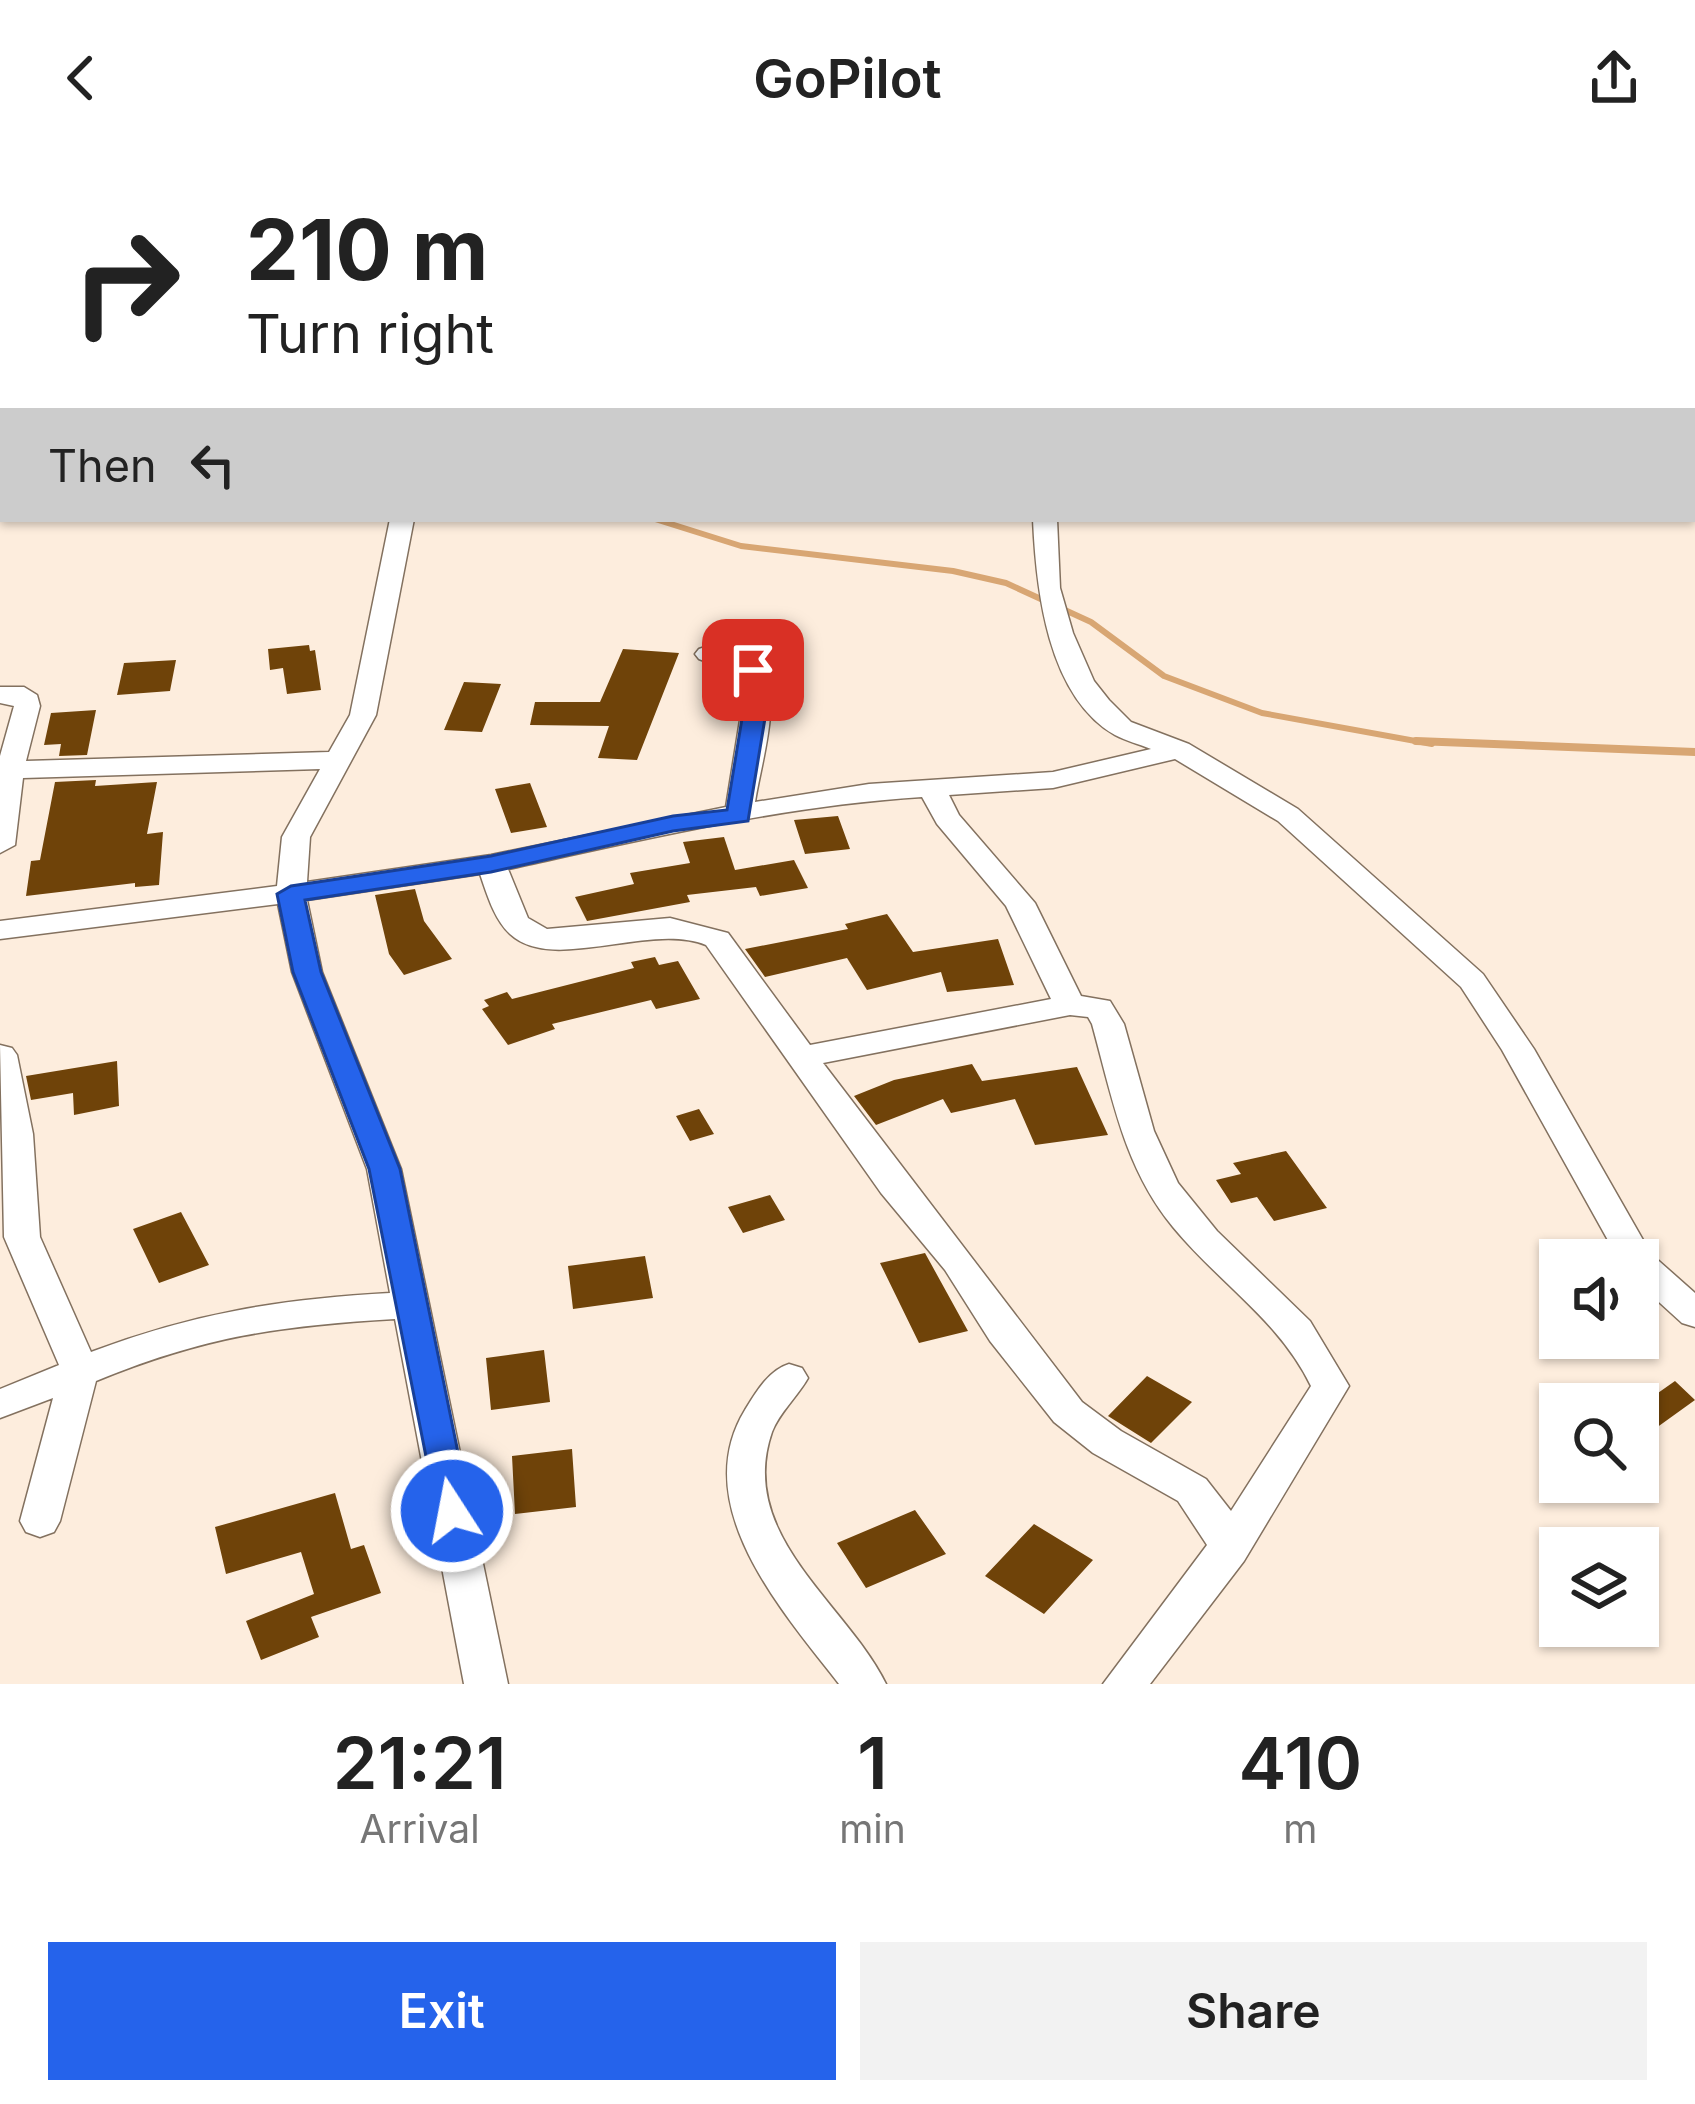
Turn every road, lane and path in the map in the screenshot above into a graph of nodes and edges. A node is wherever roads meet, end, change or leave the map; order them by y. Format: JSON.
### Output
{"nodes":[{"id":1,"x":401,"y":522,"type":"edge"},
{"id":2,"x":1045,"y":522,"type":"edge"},
{"id":3,"x":708,"y":654,"type":"dead end"},
{"id":4,"x":0,"y":695,"type":"edge"},
{"id":5,"x":1179,"y":750,"type":"junction"},
{"id":6,"x":339,"y":760,"type":"junction"},
{"id":7,"x":10,"y":770,"type":"junction"},
{"id":8,"x":931,"y":788,"type":"junction"},
{"id":9,"x":739,"y":816,"type":"junction"},
{"id":10,"x":1,"y":844,"type":"edge"},
{"id":11,"x":491,"y":864,"type":"junction"},
{"id":12,"x":291,"y":894,"type":"junction"},
{"id":13,"x":0,"y":930,"type":"edge"},
{"id":14,"x":1070,"y":1005,"type":"junction"},
{"id":15,"x":1,"y":1055,"type":"edge"},
{"id":16,"x":801,"y":1057,"type":"junction"},
{"id":17,"x":1625,"y":1239,"type":"edge"},
{"id":18,"x":1659,"y":1281,"type":"edge"},
{"id":19,"x":413,"y":1305,"type":"junction"},
{"id":20,"x":1695,"y":1314,"type":"edge"},
{"id":21,"x":80,"y":1369,"type":"junction"},
{"id":22,"x":789,"y":1378,"type":"dead end"},
{"id":23,"x":0,"y":1404,"type":"edge"},
{"id":24,"x":40,"y":1521,"type":"dead end"},
{"id":25,"x":1230,"y":1549,"type":"junction"},
{"id":26,"x":487,"y":1684,"type":"edge"},
{"id":27,"x":864,"y":1684,"type":"edge"},
{"id":28,"x":1125,"y":1684,"type":"edge"}],
"edges":[{"from":1,"to":6,"type":"street"},
{"from":2,"to":5,"type":"street"},
{"from":3,"to":9,"type":"street"},
{"from":4,"to":7,"type":"street"},
{"from":5,"to":8,"type":"street"},
{"from":5,"to":17,"type":"street"},
{"from":6,"to":7,"type":"street"},
{"from":6,"to":12,"type":"street"},
{"from":7,"to":10,"type":"street"},
{"from":8,"to":9,"type":"street"},
{"from":8,"to":14,"type":"street"},
{"from":9,"to":11,"type":"street"},
{"from":11,"to":12,"type":"street"},
{"from":11,"to":16,"type":"street"},
{"from":12,"to":13,"type":"street"},
{"from":12,"to":19,"type":"street"},
{"from":14,"to":16,"type":"street"},
{"from":14,"to":25,"type":"street"},
{"from":15,"to":21,"type":"street"},
{"from":16,"to":25,"type":"street"},
{"from":18,"to":20,"type":"street"},
{"from":19,"to":21,"type":"street"},
{"from":19,"to":26,"type":"street"},
{"from":21,"to":23,"type":"street"},
{"from":21,"to":24,"type":"street"},
{"from":22,"to":27,"type":"street"},
{"from":25,"to":28,"type":"street"}]}
